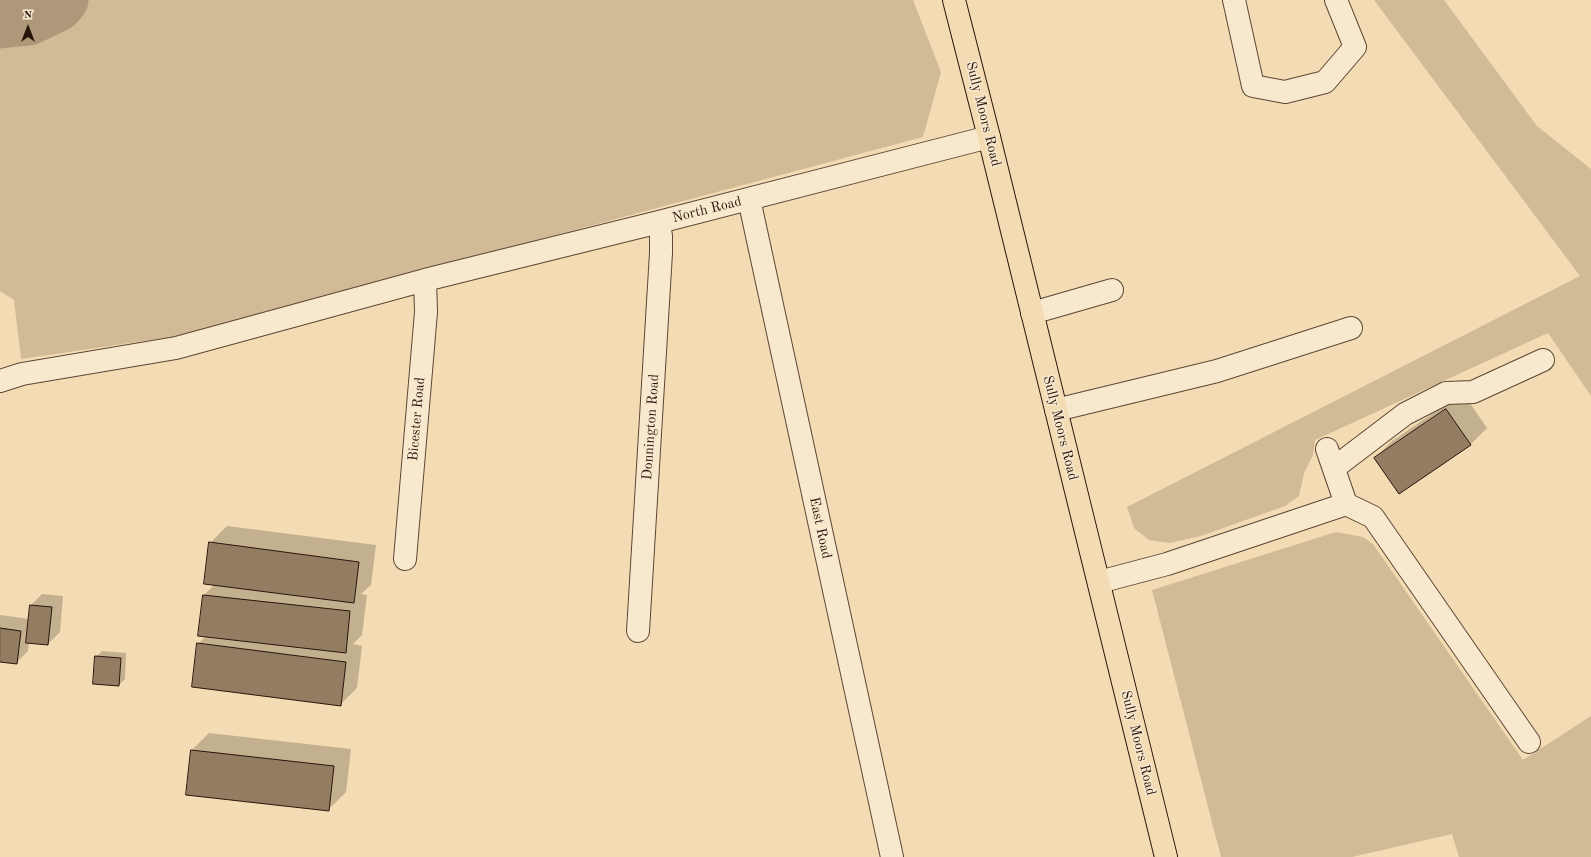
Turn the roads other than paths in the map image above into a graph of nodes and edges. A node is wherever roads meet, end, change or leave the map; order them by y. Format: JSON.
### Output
{"nodes":[{"id":1,"x":954,"y":0,"type":"edge"},
{"id":2,"x":1234,"y":0,"type":"edge"},
{"id":3,"x":1336,"y":0,"type":"edge"},
{"id":4,"x":989,"y":137,"type":"junction"},
{"id":5,"x":748,"y":199,"type":"junction"},
{"id":6,"x":659,"y":222,"type":"junction"},
{"id":7,"x":425,"y":280,"type":"junction"},
{"id":8,"x":1112,"y":290,"type":"dead end"},
{"id":9,"x":1032,"y":313,"type":"junction"},
{"id":10,"x":1351,"y":328,"type":"dead end"},
{"id":11,"x":1543,"y":360,"type":"dead end"},
{"id":12,"x":0,"y":381,"type":"edge"},
{"id":13,"x":1056,"y":410,"type":"junction"},
{"id":14,"x":1346,"y":504,"type":"junction"},
{"id":15,"x":405,"y":559,"type":"dead end"},
{"id":16,"x":1100,"y":582,"type":"junction"},
{"id":17,"x":638,"y":631,"type":"dead end"},
{"id":18,"x":1529,"y":742,"type":"dead end"},
{"id":19,"x":892,"y":857,"type":"edge"},
{"id":20,"x":1166,"y":857,"type":"edge"}],
"edges":[{"from":1,"to":4,"type":"main road","name":"Sully Moors Road"},
{"from":2,"to":3,"type":"lane"},
{"from":4,"to":5,"type":"lane","name":"North Road"},
{"from":4,"to":9,"type":"main road","name":"Sully Moors Road"},
{"from":5,"to":6,"type":"lane","name":"North Road"},
{"from":5,"to":19,"type":"lane","name":"East Road"},
{"from":6,"to":7,"type":"lane","name":"North Road"},
{"from":6,"to":17,"type":"lane","name":"Donnington Road"},
{"from":7,"to":12,"type":"lane","name":"North Road"},
{"from":7,"to":15,"type":"lane","name":"Bicester Road"},
{"from":8,"to":9,"type":"lane"},
{"from":9,"to":13,"type":"main road","name":"Sully Moors Road"},
{"from":10,"to":13,"type":"lane"},
{"from":11,"to":14,"type":"lane"},
{"from":13,"to":16,"type":"main road","name":"Sully Moors Road"},
{"from":14,"to":16,"type":"lane"},
{"from":14,"to":18,"type":"lane"},
{"from":16,"to":20,"type":"main road","name":"Sully Moors Road"}]}
